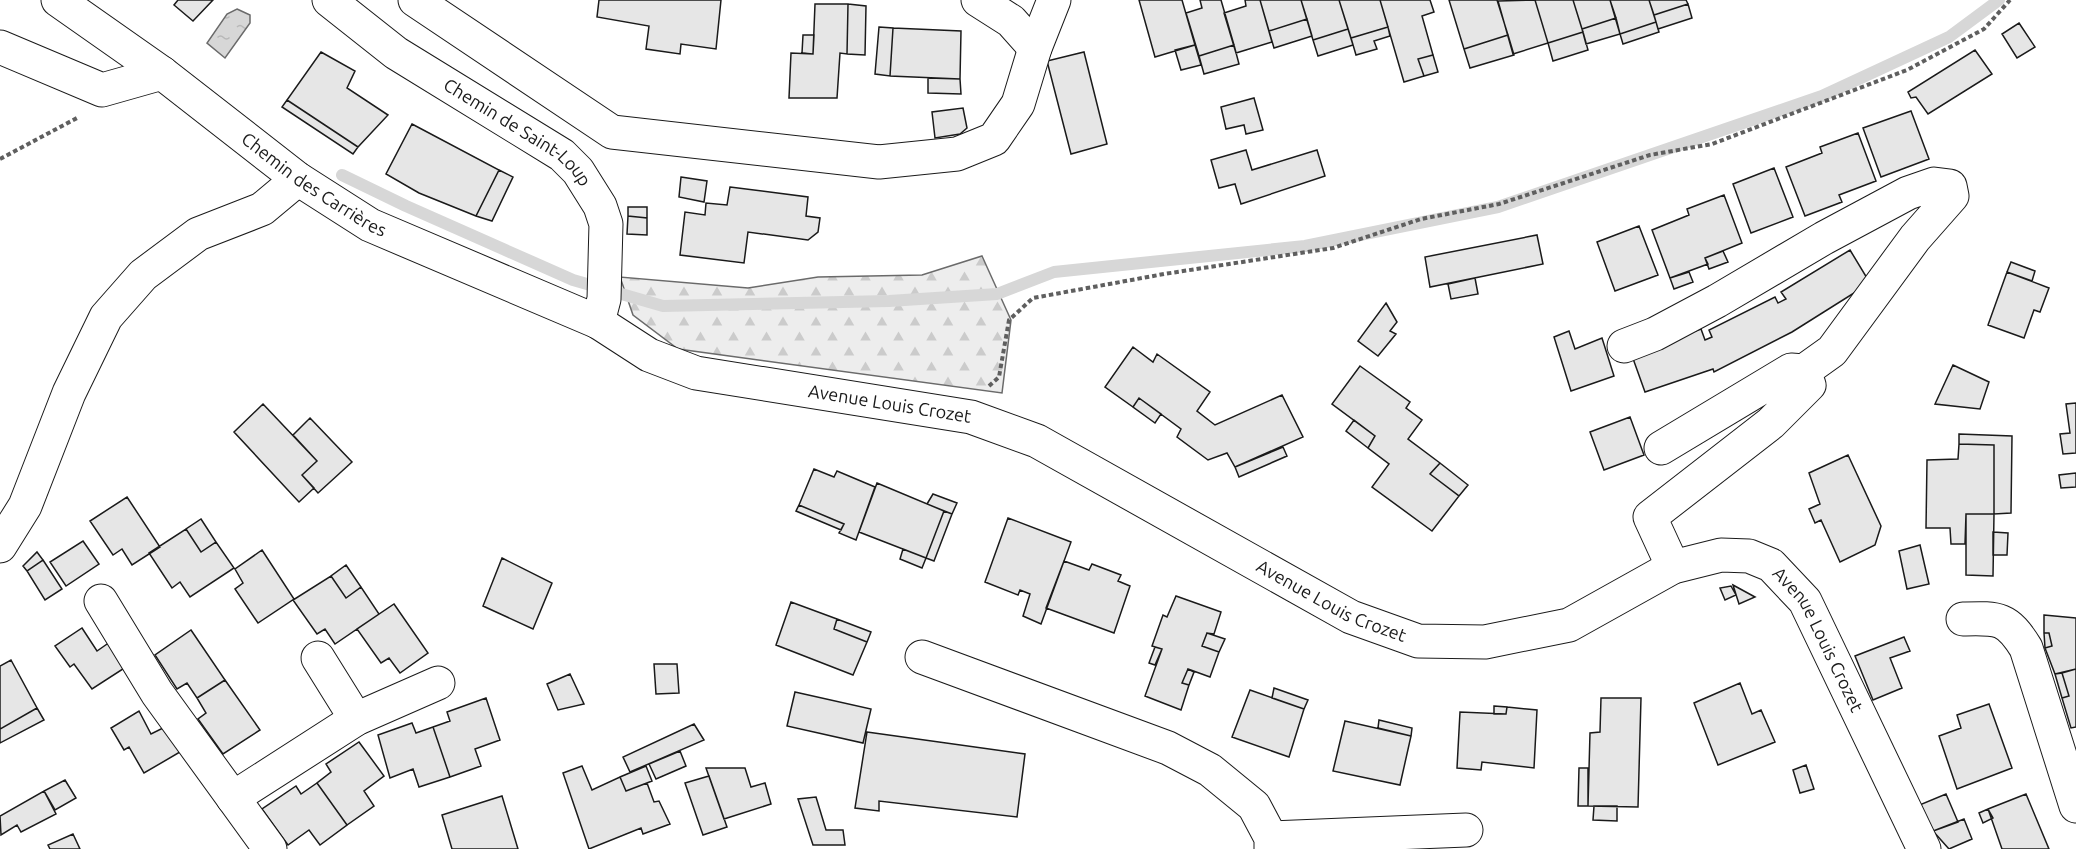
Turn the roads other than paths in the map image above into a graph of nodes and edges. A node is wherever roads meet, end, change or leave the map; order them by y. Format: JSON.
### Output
{"nodes":[{"id":1,"x":58,"y":0,"type":"edge"},
{"id":2,"x":329,"y":0,"type":"edge"},
{"id":3,"x":415,"y":0,"type":"edge"},
{"id":4,"x":978,"y":0,"type":"edge"},
{"id":5,"x":1054,"y":0,"type":"edge"},
{"id":6,"x":1035,"y":48,"type":"junction"},
{"id":7,"x":2,"y":51,"type":"edge"},
{"id":8,"x":162,"y":72,"type":"junction"},
{"id":9,"x":612,"y":132,"type":"junction"},
{"id":10,"x":579,"y":171,"type":"junction"},
{"id":11,"x":298,"y":179,"type":"junction"},
{"id":12,"x":603,"y":297,"type":"junction"},
{"id":13,"x":1624,"y":346,"type":"dead end"},
{"id":14,"x":1804,"y":371,"type":"junction"},
{"id":15,"x":1661,"y":448,"type":"dead end"},
{"id":16,"x":0,"y":546,"type":"edge"},
{"id":17,"x":1673,"y":567,"type":"junction"},
{"id":18,"x":102,"y":601,"type":"dead end"},
{"id":19,"x":1963,"y":619,"type":"dead end"},
{"id":20,"x":922,"y":657,"type":"dead end"},
{"id":21,"x":318,"y":658,"type":"dead end"},
{"id":22,"x":438,"y":683,"type":"dead end"},
{"id":23,"x":357,"y":719,"type":"junction"},
{"id":24,"x":233,"y":798,"type":"junction"},
{"id":25,"x":2076,"y":806,"type":"edge"},
{"id":26,"x":1466,"y":830,"type":"dead end"},
{"id":27,"x":1271,"y":844,"type":"edge"},
{"id":28,"x":270,"y":849,"type":"edge"},
{"id":29,"x":1924,"y":849,"type":"edge"}],
"edges":[{"from":1,"to":8,"type":"street","name":"Chemin des Carrières"},
{"from":2,"to":10,"type":"street","name":"Chemin de Saint-Loup"},
{"from":3,"to":9,"type":"street"},
{"from":4,"to":6,"type":"street"},
{"from":5,"to":6,"type":"street"},
{"from":6,"to":9,"type":"street"},
{"from":7,"to":8,"type":"street"},
{"from":8,"to":11,"type":"street","name":"Chemin des Carrières"},
{"from":9,"to":10,"type":"street"},
{"from":10,"to":12,"type":"street","name":"Chemin de Saint-Loup"},
{"from":11,"to":12,"type":"street","name":"Chemin des Carrières"},
{"from":11,"to":16,"type":"street"},
{"from":12,"to":17,"type":"street","name":"Avenue Louis Crozet"},
{"from":13,"to":14,"type":"street"},
{"from":14,"to":15,"type":"street"},
{"from":14,"to":17,"type":"street"},
{"from":17,"to":29,"type":"street","name":"Avenue Louis Crozet"},
{"from":18,"to":24,"type":"street"},
{"from":19,"to":25,"type":"street"},
{"from":20,"to":27,"type":"street"},
{"from":21,"to":23,"type":"street"},
{"from":22,"to":23,"type":"street"},
{"from":23,"to":24,"type":"street"},
{"from":24,"to":28,"type":"street"},
{"from":26,"to":27,"type":"street"}]}
